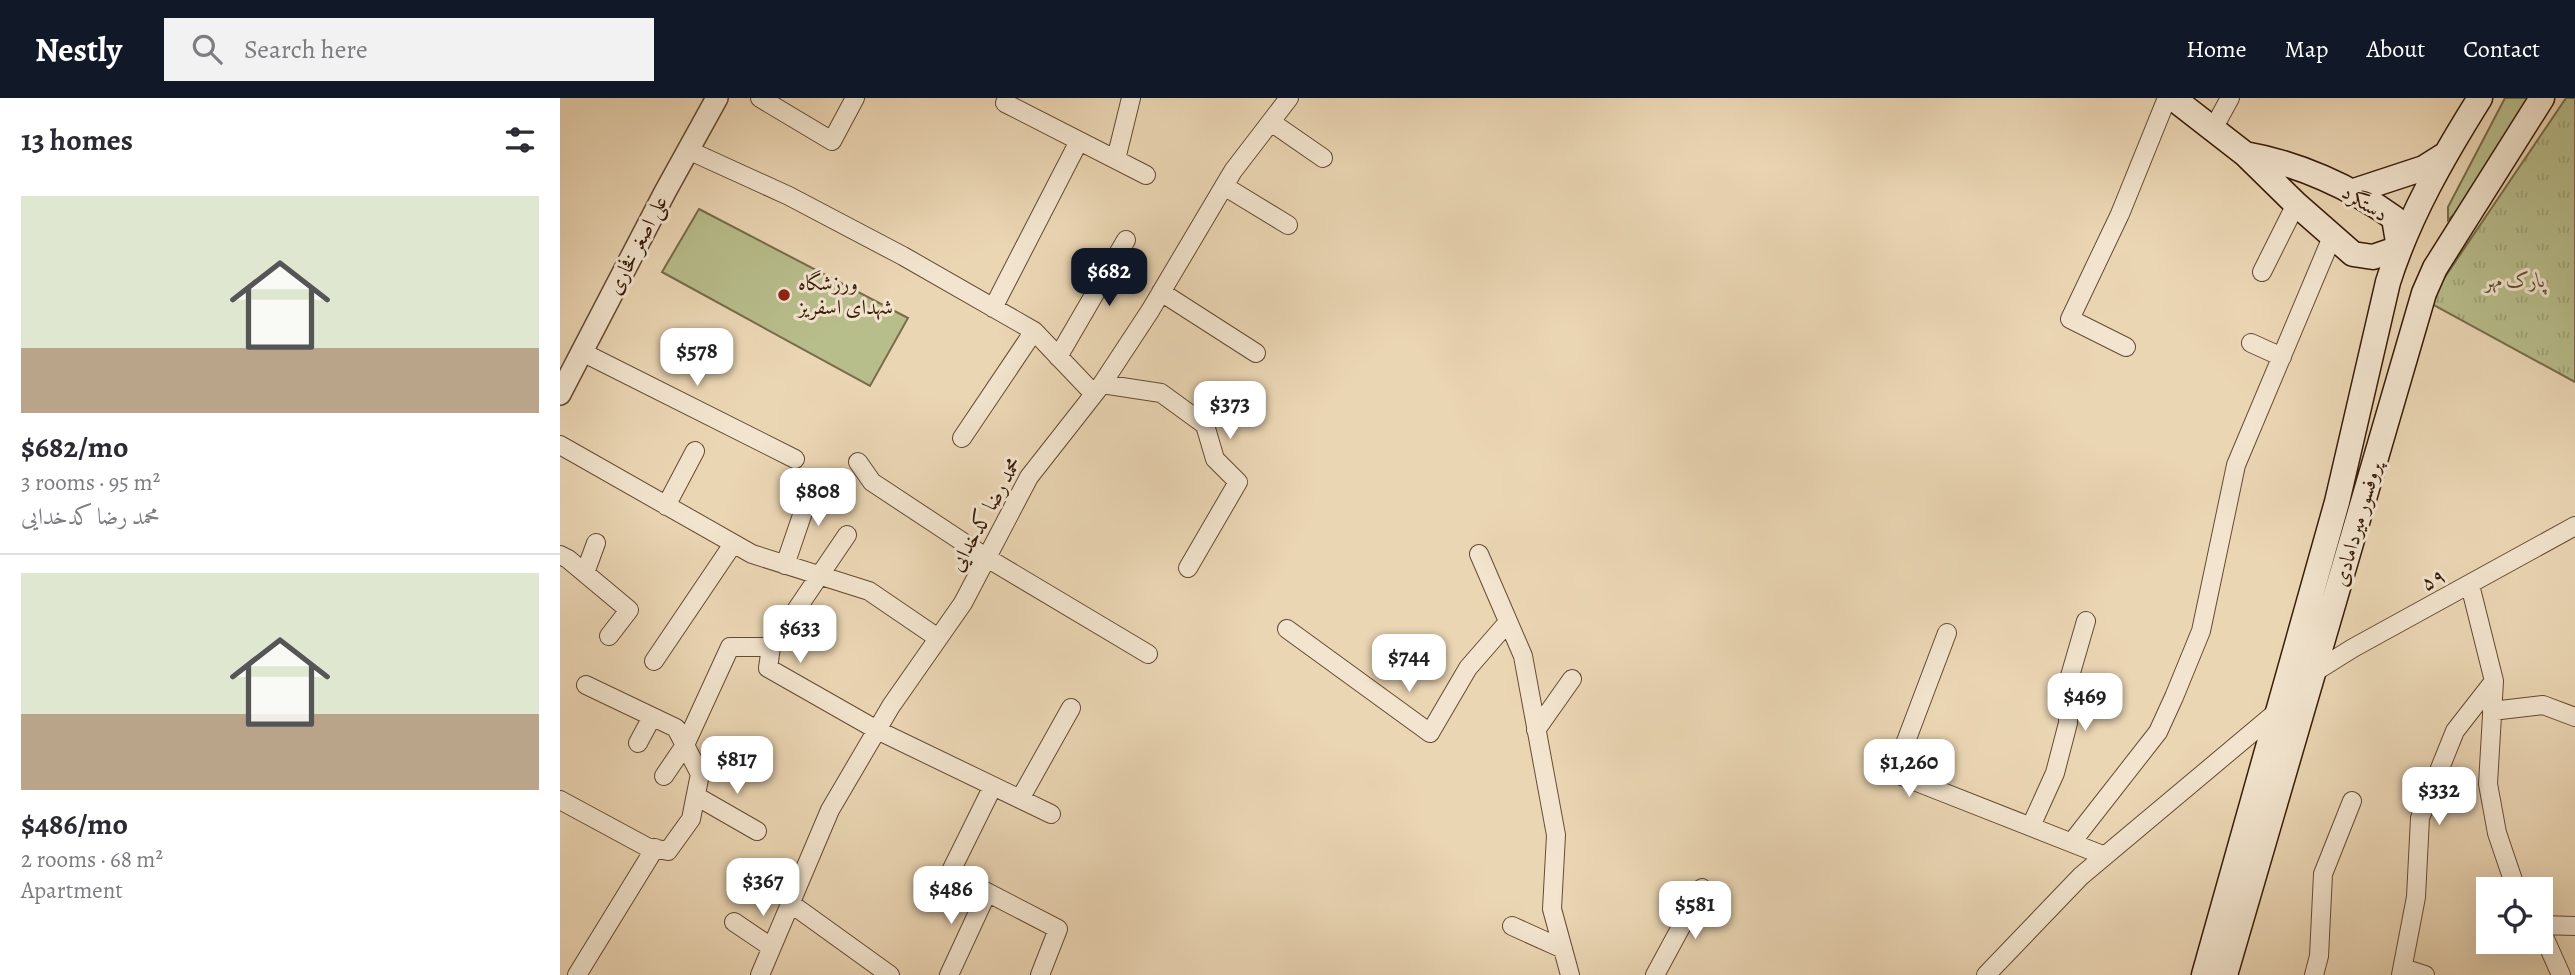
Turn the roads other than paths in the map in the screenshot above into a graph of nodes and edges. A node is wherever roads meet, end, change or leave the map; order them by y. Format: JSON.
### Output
{"nodes":[{"id":1,"x":717,"y":98,"type":"edge"},
{"id":2,"x":760,"y":98,"type":"edge"},
{"id":3,"x":855,"y":98,"type":"edge"},
{"id":4,"x":1131,"y":98,"type":"edge"},
{"id":5,"x":1289,"y":98,"type":"edge"},
{"id":6,"x":2167,"y":98,"type":"edge"},
{"id":7,"x":2173,"y":98,"type":"edge"},
{"id":8,"x":2230,"y":98,"type":"edge"},
{"id":9,"x":2480,"y":98,"type":"edge"},
{"id":10,"x":2542,"y":98,"type":"edge"},
{"id":11,"x":1005,"y":103,"type":"dead end"},
{"id":12,"x":1271,"y":122,"type":"junction"},
{"id":13,"x":2213,"y":129,"type":"junction"},
{"id":14,"x":1079,"y":141,"type":"junction"},
{"id":15,"x":688,"y":150,"type":"junction"},
{"id":16,"x":2245,"y":154,"type":"junction"},
{"id":17,"x":2443,"y":156,"type":"junction"},
{"id":18,"x":1323,"y":158,"type":"dead end"},
{"id":19,"x":1115,"y":159,"type":"junction"},
{"id":20,"x":1146,"y":175,"type":"dead end"},
{"id":21,"x":1224,"y":186,"type":"junction"},
{"id":22,"x":2345,"y":189,"type":"junction"},
{"id":23,"x":2296,"y":204,"type":"junction"},
{"id":24,"x":1288,"y":225,"type":"dead end"},
{"id":25,"x":2326,"y":231,"type":"junction"},
{"id":26,"x":1126,"y":240,"type":"dead end"},
{"id":27,"x":2399,"y":248,"type":"junction"},
{"id":28,"x":2353,"y":254,"type":"junction"},
{"id":29,"x":2435,"y":268,"type":"junction"},
{"id":30,"x":2262,"y":272,"type":"dead end"},
{"id":31,"x":1161,"y":292,"type":"junction"},
{"id":32,"x":2383,"y":303,"type":"junction"},
{"id":33,"x":993,"y":308,"type":"junction"},
{"id":34,"x":1034,"y":331,"type":"junction"},
{"id":35,"x":2250,"y":343,"type":"dead end"},
{"id":36,"x":2126,"y":347,"type":"dead end"},
{"id":37,"x":582,"y":352,"type":"junction"},
{"id":38,"x":1256,"y":353,"type":"dead end"},
{"id":39,"x":1058,"y":357,"type":"junction"},
{"id":40,"x":2283,"y":357,"type":"junction"},
{"id":41,"x":561,"y":388,"type":"edge"},
{"id":42,"x":1098,"y":389,"type":"junction"},
{"id":43,"x":962,"y":438,"type":"dead end"},
{"id":44,"x":560,"y":445,"type":"edge"},
{"id":45,"x":695,"y":451,"type":"dead end"},
{"id":46,"x":795,"y":459,"type":"dead end"},
{"id":47,"x":858,"y":462,"type":"dead end"},
{"id":48,"x":814,"y":480,"type":"dead end"},
{"id":49,"x":666,"y":506,"type":"junction"},
{"id":50,"x":2575,"y":526,"type":"edge"},
{"id":51,"x":848,"y":536,"type":"dead end"},
{"id":52,"x":596,"y":542,"type":"dead end"},
{"id":53,"x":733,"y":544,"type":"junction"},
{"id":54,"x":1479,"y":554,"type":"dead end"},
{"id":55,"x":560,"y":555,"type":"edge"},
{"id":56,"x":987,"y":558,"type":"junction"},
{"id":57,"x":785,"y":565,"type":"junction"},
{"id":58,"x":1188,"y":568,"type":"dead end"},
{"id":59,"x":585,"y":573,"type":"junction"},
{"id":60,"x":818,"y":576,"type":"junction"},
{"id":61,"x":2470,"y":585,"type":"junction"},
{"id":62,"x":2086,"y":621,"type":"dead end"},
{"id":63,"x":1507,"y":622,"type":"junction"},
{"id":64,"x":1287,"y":629,"type":"dead end"},
{"id":65,"x":1947,"y":633,"type":"dead end"},
{"id":66,"x":609,"y":636,"type":"dead end"},
{"id":67,"x":938,"y":638,"type":"junction"},
{"id":68,"x":771,"y":647,"type":"junction"},
{"id":69,"x":1147,"y":654,"type":"dead end"},
{"id":70,"x":654,"y":661,"type":"dead end"},
{"id":71,"x":2313,"y":673,"type":"junction"},
{"id":72,"x":1572,"y":679,"type":"dead end"},
{"id":73,"x":2494,"y":681,"type":"junction"},
{"id":74,"x":586,"y":685,"type":"dead end"},
{"id":75,"x":1071,"y":708,"type":"dead end"},
{"id":76,"x":2280,"y":710,"type":"junction"},
{"id":77,"x":2492,"y":711,"type":"junction"},
{"id":78,"x":652,"y":717,"type":"junction"},
{"id":79,"x":2575,"y":717,"type":"edge"},
{"id":80,"x":877,"y":730,"type":"junction"},
{"id":81,"x":1536,"y":730,"type":"junction"},
{"id":82,"x":638,"y":743,"type":"dead end"},
{"id":83,"x":685,"y":745,"type":"junction"},
{"id":84,"x":664,"y":776,"type":"dead end"},
{"id":85,"x":993,"y":786,"type":"junction"},
{"id":86,"x":696,"y":796,"type":"junction"},
{"id":87,"x":1020,"y":799,"type":"junction"},
{"id":88,"x":560,"y":800,"type":"edge"},
{"id":89,"x":2352,"y":802,"type":"dead end"},
{"id":90,"x":1051,"y":814,"type":"dead end"},
{"id":91,"x":2031,"y":826,"type":"junction"},
{"id":92,"x":757,"y":831,"type":"dead end"},
{"id":93,"x":2072,"y":842,"type":"junction"},
{"id":94,"x":655,"y":848,"type":"junction"},
{"id":95,"x":2105,"y":856,"type":"junction"},
{"id":96,"x":2511,"y":877,"type":"edge"},
{"id":97,"x":1702,"y":888,"type":"dead end"},
{"id":98,"x":987,"y":893,"type":"junction"},
{"id":99,"x":790,"y":903,"type":"junction"},
{"id":100,"x":734,"y":922,"type":"dead end"},
{"id":101,"x":1512,"y":926,"type":"dead end"},
{"id":102,"x":2575,"y":926,"type":"edge"},
{"id":103,"x":2553,"y":927,"type":"edge"},
{"id":104,"x":771,"y":947,"type":"junction"},
{"id":105,"x":1563,"y":948,"type":"junction"},
{"id":106,"x":2552,"y":954,"type":"edge"},
{"id":107,"x":2402,"y":972,"type":"edge"},
{"id":108,"x":577,"y":975,"type":"edge"},
{"id":109,"x":760,"y":975,"type":"edge"},
{"id":110,"x":890,"y":975,"type":"edge"},
{"id":111,"x":949,"y":975,"type":"edge"},
{"id":112,"x":1040,"y":975,"type":"edge"},
{"id":113,"x":1570,"y":975,"type":"edge"},
{"id":114,"x":1655,"y":975,"type":"edge"},
{"id":115,"x":1986,"y":975,"type":"edge"},
{"id":116,"x":2204,"y":975,"type":"edge"},
{"id":117,"x":2225,"y":975,"type":"edge"},
{"id":118,"x":2314,"y":975,"type":"edge"},
{"id":119,"x":2425,"y":975,"type":"edge"},
{"id":120,"x":2561,"y":975,"type":"edge"}],
"edges":[{"from":1,"to":15,"type":"street","name":"علی اصغر فخاری"},
{"from":2,"to":3,"type":"street"},
{"from":4,"to":19,"type":"street"},
{"from":5,"to":12,"type":"street","name":"محمد رضا کدخدایی"},
{"from":6,"to":36,"type":"street"},
{"from":7,"to":13,"type":"main road","name":"دستگرد"},
{"from":8,"to":13,"type":"street"},
{"from":9,"to":17,"type":"main road","name":"پروفسور میردامادی"},
{"from":10,"to":29,"type":"main road","name":"پروفسور میردامادی"},
{"from":11,"to":14,"type":"street"},
{"from":12,"to":18,"type":"street"},
{"from":12,"to":21,"type":"street","name":"محمد رضا کدخدایی"},
{"from":13,"to":16,"type":"main road","name":"دستگرد"},
{"from":14,"to":19,"type":"street"},
{"from":14,"to":33,"type":"street"},
{"from":15,"to":33,"type":"street"},
{"from":15,"to":37,"type":"street","name":"علی اصغر فخاری"},
{"from":16,"to":22,"type":"main road","name":"دستگرد"},
{"from":16,"to":23,"type":"main road","name":"دستگرد"},
{"from":17,"to":22,"type":"main road"},
{"from":17,"to":27,"type":"main road","name":"پروفسور میردامادی"},
{"from":19,"to":20,"type":"street"},
{"from":21,"to":24,"type":"street"},
{"from":21,"to":31,"type":"street","name":"محمد رضا کدخدایی"},
{"from":22,"to":25,"type":"main road"},
{"from":22,"to":27,"type":"main road","name":"دستگرد"},
{"from":23,"to":25,"type":"main road","name":"دستگرد"},
{"from":23,"to":30,"type":"street"},
{"from":25,"to":28,"type":"main road","name":"دستگرد"},
{"from":25,"to":40,"type":"street"},
{"from":26,"to":39,"type":"street"},
{"from":27,"to":28,"type":"main road","name":"دستگرد"},
{"from":27,"to":29,"type":"main road"},
{"from":27,"to":32,"type":"main road","name":"پروفسور میردامادی"},
{"from":28,"to":32,"type":"main road"},
{"from":29,"to":71,"type":"main road","name":"پروفسور میردامادی"},
{"from":31,"to":38,"type":"street"},
{"from":31,"to":42,"type":"street","name":"محمد رضا کدخدایی"},
{"from":32,"to":76,"type":"main road","name":"پروفسور میردامادی"},
{"from":33,"to":34,"type":"street"},
{"from":34,"to":39,"type":"street"},
{"from":34,"to":43,"type":"street"},
{"from":35,"to":40,"type":"street"},
{"from":37,"to":41,"type":"street","name":"علی اصغر فخاری"},
{"from":37,"to":46,"type":"street"},
{"from":39,"to":42,"type":"street"},
{"from":40,"to":93,"type":"street"},
{"from":42,"to":56,"type":"street","name":"محمد رضا کدخدایی"},
{"from":42,"to":58,"type":"street"},
{"from":44,"to":49,"type":"street"},
{"from":45,"to":49,"type":"street"},
{"from":47,"to":56,"type":"street"},
{"from":48,"to":57,"type":"street"},
{"from":49,"to":53,"type":"street"},
{"from":50,"to":61,"type":"street","name":"۵۹"},
{"from":51,"to":60,"type":"street"},
{"from":52,"to":59,"type":"street"},
{"from":53,"to":57,"type":"street"},
{"from":53,"to":70,"type":"street"},
{"from":54,"to":63,"type":"street"},
{"from":55,"to":59,"type":"street"},
{"from":56,"to":67,"type":"street","name":"محمد رضا کدخدایی"},
{"from":56,"to":69,"type":"street"},
{"from":57,"to":60,"type":"street"},
{"from":59,"to":66,"type":"street"},
{"from":60,"to":67,"type":"street"},
{"from":60,"to":68,"type":"street"},
{"from":61,"to":71,"type":"street","name":"۵۹"},
{"from":61,"to":73,"type":"street"},
{"from":62,"to":91,"type":"street"},
{"from":63,"to":64,"type":"street"},
{"from":63,"to":81,"type":"street"},
{"from":65,"to":91,"type":"street"},
{"from":67,"to":80,"type":"street","name":"محمد رضا کدخدایی"},
{"from":68,"to":80,"type":"street"},
{"from":68,"to":83,"type":"street"},
{"from":71,"to":117,"type":"main road","name":"پروفسور میردامادی"},
{"from":72,"to":81,"type":"street"},
{"from":73,"to":77,"type":"street"},
{"from":73,"to":107,"type":"street"},
{"from":74,"to":78,"type":"street"},
{"from":75,"to":87,"type":"street"},
{"from":76,"to":95,"type":"street"},
{"from":76,"to":116,"type":"main road","name":"پروفسور میردامادی"},
{"from":77,"to":79,"type":"street"},
{"from":77,"to":96,"type":"street"},
{"from":78,"to":82,"type":"street"},
{"from":78,"to":83,"type":"street"},
{"from":80,"to":85,"type":"street"},
{"from":80,"to":99,"type":"street","name":"محمد رضا کدخدایی"},
{"from":81,"to":105,"type":"street"},
{"from":83,"to":84,"type":"street"},
{"from":83,"to":86,"type":"street"},
{"from":85,"to":87,"type":"street"},
{"from":85,"to":98,"type":"street"},
{"from":86,"to":92,"type":"street"},
{"from":86,"to":94,"type":"street"},
{"from":87,"to":90,"type":"street"},
{"from":88,"to":94,"type":"street"},
{"from":89,"to":118,"type":"street"},
{"from":91,"to":93,"type":"street"},
{"from":93,"to":95,"type":"street"},
{"from":94,"to":108,"type":"street"},
{"from":95,"to":115,"type":"street"},
{"from":97,"to":114,"type":"street"},
{"from":98,"to":111,"type":"street"},
{"from":98,"to":112,"type":"street"},
{"from":99,"to":104,"type":"street","name":"محمد رضا کدخدایی"},
{"from":99,"to":110,"type":"street"},
{"from":100,"to":104,"type":"street"},
{"from":101,"to":105,"type":"street"},
{"from":102,"to":103,"type":"street"},
{"from":104,"to":109,"type":"street","name":"محمد رضا کدخدایی"},
{"from":105,"to":113,"type":"street"},
{"from":106,"to":120,"type":"street"},
{"from":107,"to":119,"type":"street"}]}
